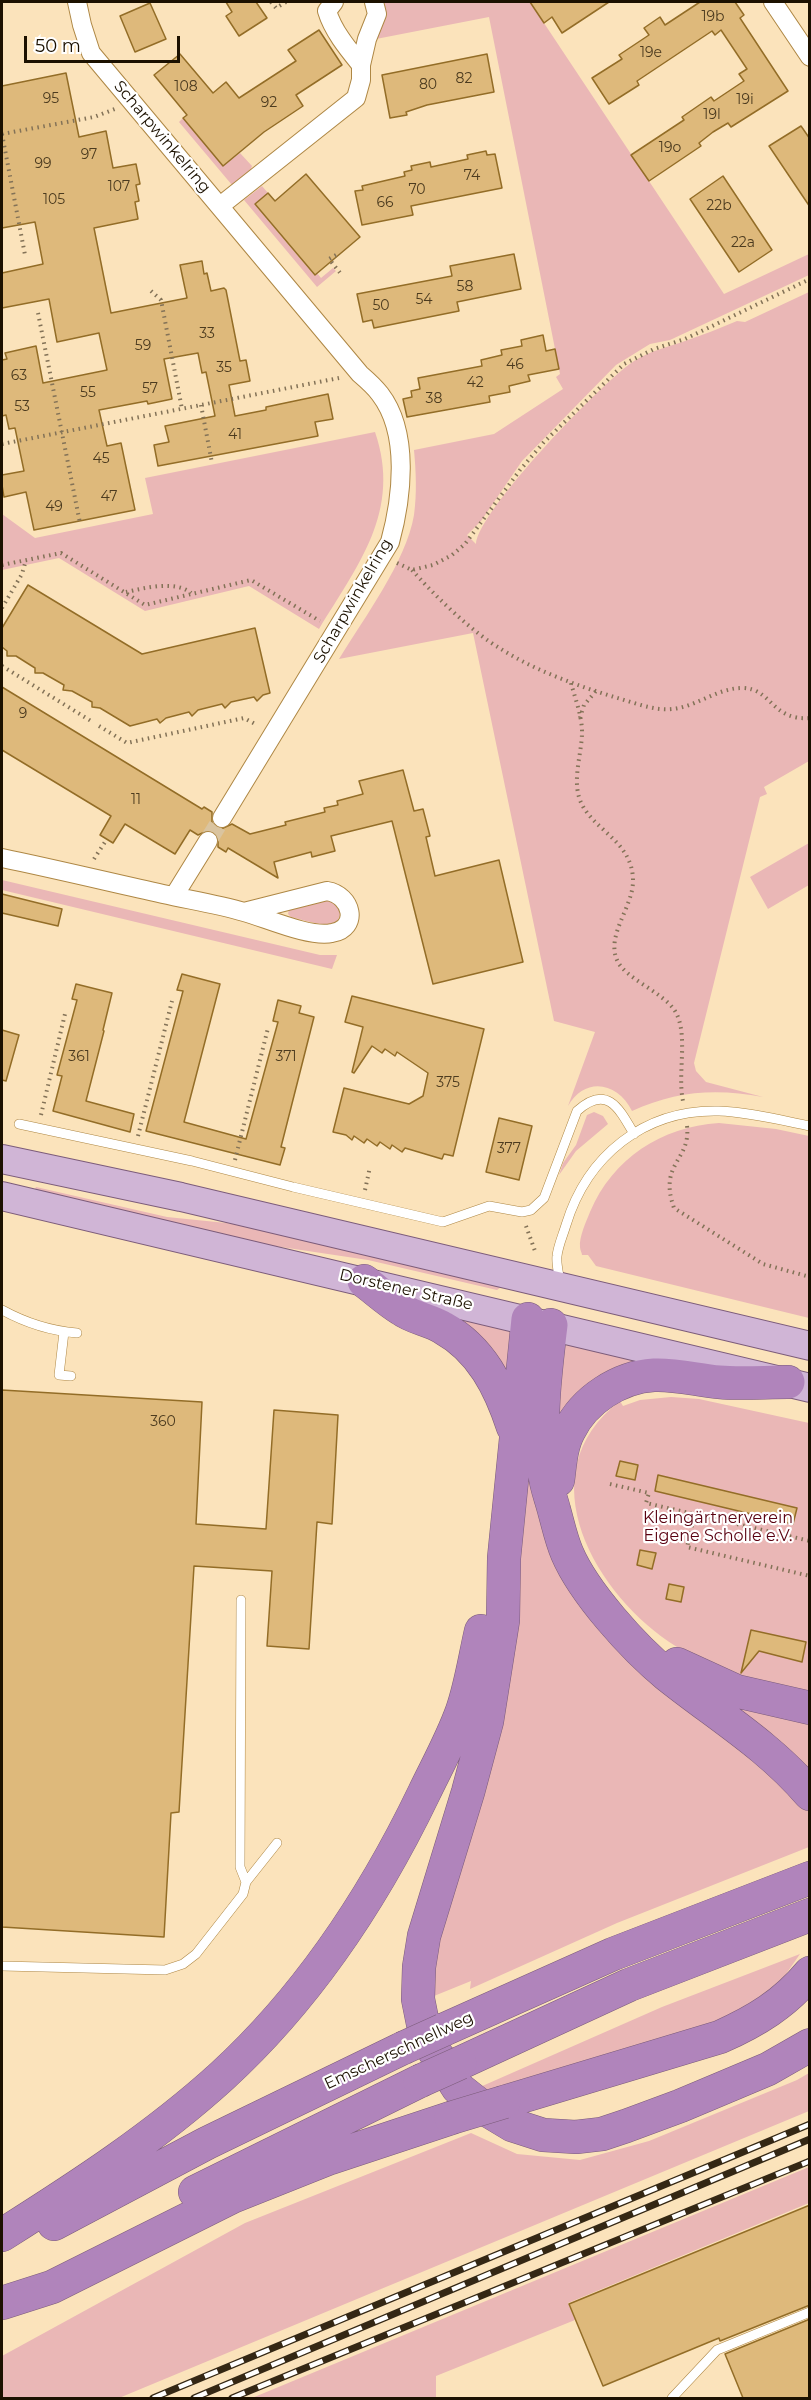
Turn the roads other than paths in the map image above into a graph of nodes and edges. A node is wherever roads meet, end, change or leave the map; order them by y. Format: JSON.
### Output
{"nodes":[{"id":1,"x":77,"y":2,"type":"edge"},
{"id":2,"x":334,"y":2,"type":"edge"},
{"id":3,"x":374,"y":2,"type":"edge"},
{"id":4,"x":773,"y":2,"type":"edge"},
{"id":5,"x":810,"y":57,"type":"edge"},
{"id":6,"x":361,"y":65,"type":"junction"},
{"id":7,"x":220,"y":206,"type":"junction"},
{"id":8,"x":222,"y":818,"type":"tunnel mouth"},
{"id":9,"x":208,"y":841,"type":"tunnel mouth"},
{"id":10,"x":2,"y":858,"type":"edge"},
{"id":11,"x":174,"y":896,"type":"junction"},
{"id":12,"x":244,"y":912,"type":"junction"},
{"id":13,"x":19,"y":1124,"type":"dead end"},
{"id":14,"x":810,"y":1126,"type":"edge"},
{"id":15,"x":634,"y":1134,"type":"junction"},
{"id":16,"x":2,"y":1159,"type":"edge"},
{"id":17,"x":2,"y":1196,"type":"edge"},
{"id":18,"x":557,"y":1256,"type":"junction"},
{"id":19,"x":548,"y":1277,"type":"junction"},
{"id":20,"x":364,"y":1281,"type":"junction"},
{"id":21,"x":2,"y":1310,"type":"edge"},
{"id":22,"x":540,"y":1322,"type":"junction"},
{"id":23,"x":64,"y":1332,"type":"junction"},
{"id":24,"x":77,"y":1334,"type":"dead end"},
{"id":25,"x":810,"y":1346,"type":"edge"},
{"id":26,"x":71,"y":1376,"type":"dead end"},
{"id":27,"x":799,"y":1385,"type":"edge"},
{"id":28,"x":516,"y":1437,"type":"junction"},
{"id":29,"x":555,"y":1512,"type":"junction"},
{"id":30,"x":504,"y":1558,"type":"junction"},
{"id":31,"x":240,"y":1599,"type":"dead end"},
{"id":32,"x":618,"y":1626,"type":"junction"},
{"id":33,"x":810,"y":1708,"type":"edge"},
{"id":34,"x":810,"y":1794,"type":"edge"},
{"id":35,"x":277,"y":1843,"type":"dead end"},
{"id":36,"x":810,"y":1878,"type":"edge"},
{"id":37,"x":246,"y":1882,"type":"junction"},
{"id":38,"x":810,"y":1915,"type":"edge"},
{"id":39,"x":2,"y":1966,"type":"edge"},
{"id":40,"x":810,"y":1973,"type":"edge"},
{"id":41,"x":810,"y":2045,"type":"edge"},
{"id":42,"x":2,"y":2235,"type":"edge"},
{"id":43,"x":2,"y":2251,"type":"edge"},
{"id":44,"x":2,"y":2301,"type":"edge"},
{"id":45,"x":810,"y":2312,"type":"edge"},
{"id":46,"x":672,"y":2398,"type":"edge"}],
"edges":[{"from":1,"to":7,"type":"street","name":"Scharpwinkelring"},
{"from":2,"to":6,"type":"street"},
{"from":3,"to":6,"type":"street","name":"Scharpwinkelring"},
{"from":4,"to":5,"type":"street"},
{"from":6,"to":7,"type":"street","name":"Scharpwinkelring"},
{"from":7,"to":8,"type":"street","name":"Scharpwinkelring"},
{"from":9,"to":11,"type":"street"},
{"from":10,"to":11,"type":"street"},
{"from":11,"to":12,"type":"street"},
{"from":12,"to":12,"type":"street"},
{"from":13,"to":15,"type":"lane"},
{"from":14,"to":15,"type":"lane"},
{"from":15,"to":18,"type":"lane"},
{"from":16,"to":19,"type":"main road"},
{"from":17,"to":20,"type":"main road","name":"Dorstener Straße"},
{"from":18,"to":19,"type":"lane"},
{"from":18,"to":19,"type":"lane"},
{"from":19,"to":22,"type":"main road"},
{"from":19,"to":25,"type":"main road"},
{"from":20,"to":22,"type":"main road","name":"Dorstener Straße"},
{"from":20,"to":28,"type":"highway"},
{"from":21,"to":23,"type":"lane"},
{"from":22,"to":27,"type":"main road","name":"Dorstener Straße"},
{"from":22,"to":28,"type":"highway"},
{"from":22,"to":29,"type":"highway"},
{"from":23,"to":24,"type":"lane"},
{"from":23,"to":26,"type":"lane"},
{"from":27,"to":29,"type":"highway"},
{"from":28,"to":30,"type":"highway"},
{"from":29,"to":32,"type":"highway"},
{"from":30,"to":41,"type":"highway"},
{"from":30,"to":42,"type":"highway"},
{"from":31,"to":37,"type":"lane"},
{"from":32,"to":33,"type":"highway"},
{"from":32,"to":34,"type":"highway"},
{"from":35,"to":37,"type":"lane"},
{"from":36,"to":43,"type":"highway","name":"Emscherschnellweg","bridge":true},
{"from":37,"to":39,"type":"lane"},
{"from":38,"to":44,"type":"highway","bridge":true},
{"from":40,"to":44,"type":"highway","bridge":true},
{"from":45,"to":46,"type":"lane"}]}
